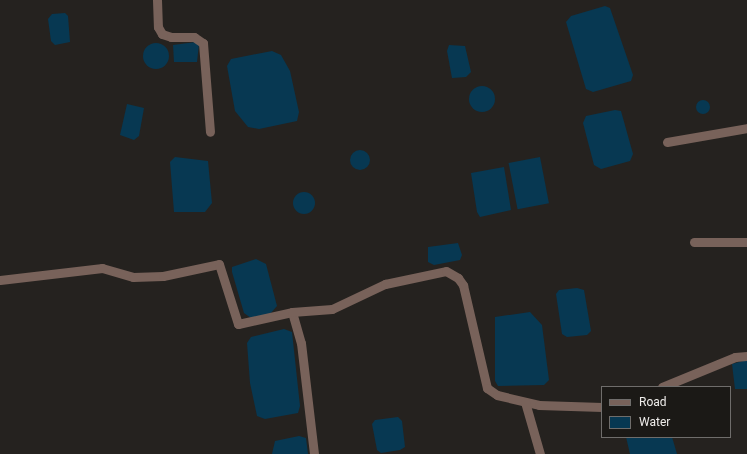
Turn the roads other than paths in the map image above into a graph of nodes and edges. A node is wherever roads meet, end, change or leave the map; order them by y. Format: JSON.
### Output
{"nodes":[{"id":1,"x":157,"y":0,"type":"edge"},
{"id":2,"x":747,"y":128,"type":"edge"},
{"id":3,"x":210,"y":132,"type":"dead end"},
{"id":4,"x":667,"y":142,"type":"dead end"},
{"id":5,"x":694,"y":242,"type":"dead end"},
{"id":6,"x":747,"y":242,"type":"edge"},
{"id":7,"x":0,"y":280,"type":"edge"},
{"id":8,"x":292,"y":312,"type":"junction"},
{"id":9,"x":747,"y":356,"type":"edge"},
{"id":10,"x":664,"y":386,"type":"edge"},
{"id":11,"x":525,"y":402,"type":"junction"},
{"id":12,"x":601,"y":407,"type":"edge"},
{"id":13,"x":314,"y":454,"type":"edge"},
{"id":14,"x":540,"y":454,"type":"edge"}],
"edges":[{"from":1,"to":3,"type":"street"},
{"from":2,"to":4,"type":"street"},
{"from":5,"to":6,"type":"street"},
{"from":7,"to":8,"type":"street"},
{"from":8,"to":11,"type":"street"},
{"from":8,"to":13,"type":"street"},
{"from":9,"to":10,"type":"street"},
{"from":11,"to":12,"type":"street"},
{"from":11,"to":14,"type":"street"}]}
